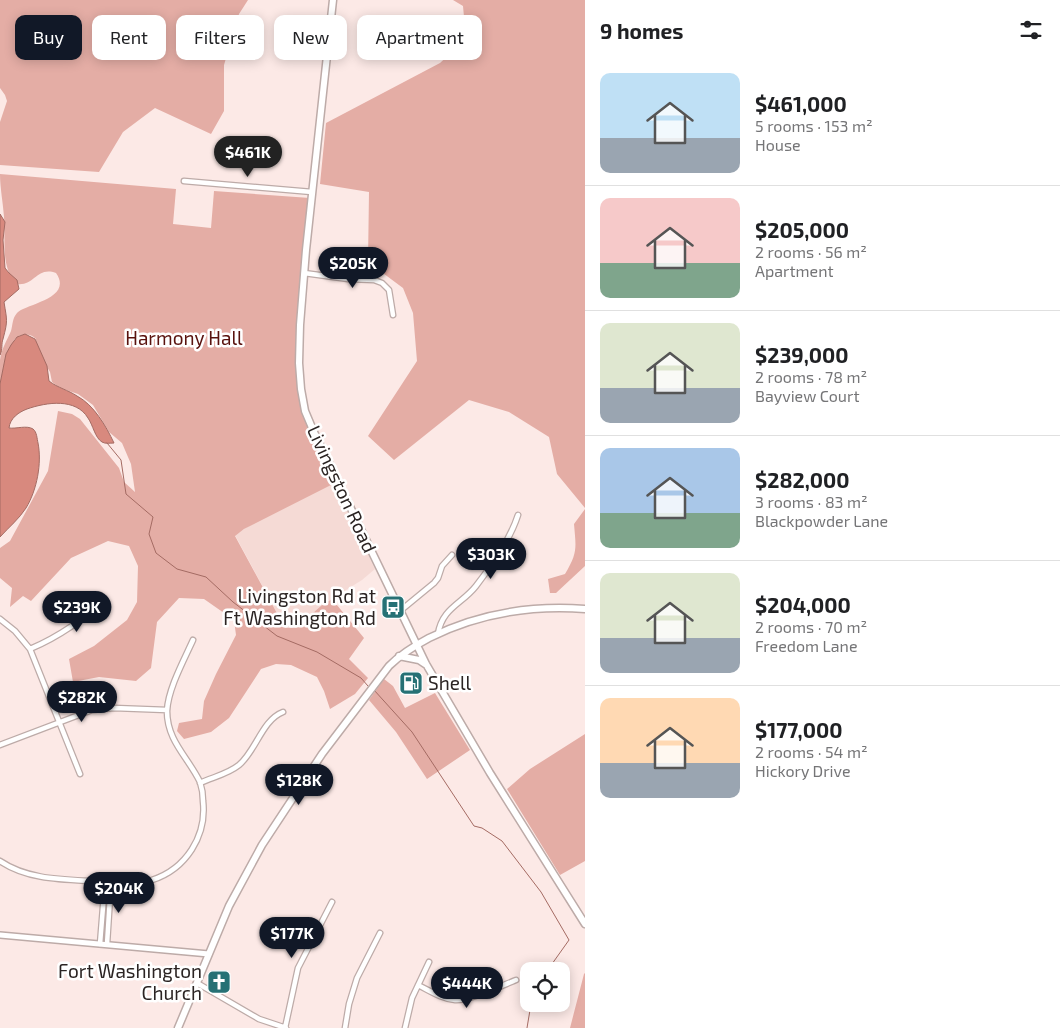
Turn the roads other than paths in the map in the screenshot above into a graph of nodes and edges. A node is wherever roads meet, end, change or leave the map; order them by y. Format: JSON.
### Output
{"nodes":[{"id":1,"x":332,"y":0,"type":"edge"},
{"id":2,"x":184,"y":182,"type":"dead end"},
{"id":3,"x":312,"y":192,"type":"junction"},
{"id":4,"x":304,"y":273,"type":"junction"},
{"id":5,"x":393,"y":314,"type":"dead end"},
{"id":6,"x":518,"y":515,"type":"dead end"},
{"id":7,"x":452,"y":555,"type":"dead end"},
{"id":8,"x":100,"y":595,"type":"dead end"},
{"id":9,"x":585,"y":608,"type":"edge"},
{"id":10,"x":400,"y":611,"type":"junction"},
{"id":11,"x":0,"y":619,"type":"edge"},
{"id":12,"x":438,"y":634,"type":"junction"},
{"id":13,"x":193,"y":640,"type":"dead end"},
{"id":14,"x":416,"y":645,"type":"junction"},
{"id":15,"x":30,"y":649,"type":"junction"},
{"id":16,"x":399,"y":656,"type":"junction"},
{"id":17,"x":426,"y":664,"type":"junction"},
{"id":18,"x":167,"y":710,"type":"junction"},
{"id":19,"x":283,"y":712,"type":"dead end"},
{"id":20,"x":60,"y":722,"type":"junction"},
{"id":21,"x":0,"y":745,"type":"edge"},
{"id":22,"x":80,"y":774,"type":"dead end"},
{"id":23,"x":200,"y":783,"type":"junction"},
{"id":24,"x":0,"y":861,"type":"edge"},
{"id":25,"x":105,"y":882,"type":"junction"},
{"id":26,"x":111,"y":882,"type":"junction"},
{"id":27,"x":332,"y":902,"type":"dead end"},
{"id":28,"x":585,"y":924,"type":"edge"},
{"id":29,"x":380,"y":933,"type":"dead end"},
{"id":30,"x":0,"y":935,"type":"edge"},
{"id":31,"x":100,"y":944,"type":"junction"},
{"id":32,"x":107,"y":944,"type":"junction"},
{"id":33,"x":209,"y":954,"type":"junction"},
{"id":34,"x":429,"y":962,"type":"dead end"},
{"id":35,"x":516,"y":980,"type":"dead end"},
{"id":36,"x":196,"y":983,"type":"junction"},
{"id":37,"x":418,"y":985,"type":"junction"},
{"id":38,"x":178,"y":1028,"type":"edge"},
{"id":39,"x":286,"y":1028,"type":"edge"},
{"id":40,"x":344,"y":1028,"type":"edge"},
{"id":41,"x":405,"y":1028,"type":"edge"}],
"edges":[{"from":1,"to":3,"type":"main road","name":"Livingston Road"},
{"from":2,"to":3,"type":"street"},
{"from":3,"to":4,"type":"main road","name":"Livingston Road"},
{"from":4,"to":5,"type":"street"},
{"from":4,"to":10,"type":"main road","name":"Livingston Road"},
{"from":6,"to":12,"type":"street"},
{"from":7,"to":10,"type":"street"},
{"from":8,"to":15,"type":"street"},
{"from":9,"to":12,"type":"main road"},
{"from":10,"to":14,"type":"main road","name":"Livingston Road"},
{"from":11,"to":15,"type":"street"},
{"from":12,"to":14,"type":"main road"},
{"from":13,"to":18,"type":"street"},
{"from":14,"to":16,"type":"main road"},
{"from":14,"to":17,"type":"main road","name":"Livingston Road"},
{"from":15,"to":20,"type":"street"},
{"from":16,"to":17,"type":"main road"},
{"from":16,"to":33,"type":"main road"},
{"from":17,"to":28,"type":"main road","name":"Livingston Road"},
{"from":18,"to":20,"type":"street"},
{"from":18,"to":23,"type":"street"},
{"from":19,"to":23,"type":"street"},
{"from":20,"to":21,"type":"street"},
{"from":20,"to":22,"type":"street"},
{"from":23,"to":26,"type":"street"},
{"from":24,"to":25,"type":"street"},
{"from":25,"to":26,"type":"street"},
{"from":25,"to":31,"type":"street"},
{"from":26,"to":32,"type":"street"},
{"from":27,"to":39,"type":"street"},
{"from":29,"to":40,"type":"street"},
{"from":30,"to":31,"type":"street"},
{"from":31,"to":32,"type":"street"},
{"from":32,"to":33,"type":"street"},
{"from":33,"to":36,"type":"main road"},
{"from":34,"to":37,"type":"street"},
{"from":35,"to":37,"type":"street"},
{"from":36,"to":38,"type":"main road"},
{"from":36,"to":39,"type":"street"},
{"from":37,"to":41,"type":"street"}]}
